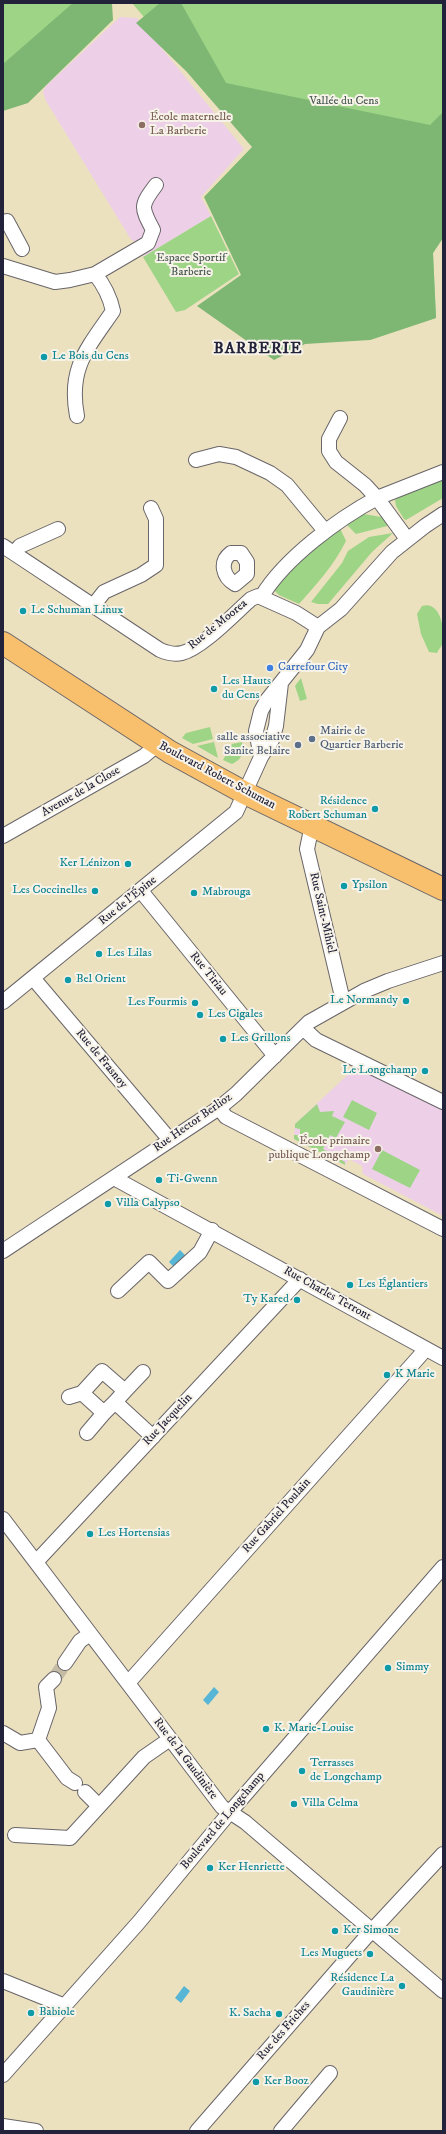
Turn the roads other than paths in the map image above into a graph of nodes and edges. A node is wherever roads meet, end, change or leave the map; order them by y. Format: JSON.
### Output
{"nodes":[{"id":1,"x":156,"y":185,"type":"dead end"},
{"id":2,"x":5,"y":215,"type":"edge"},
{"id":3,"x":8,"y":237,"type":"edge"},
{"id":4,"x":22,"y":249,"type":"dead end"},
{"id":5,"x":3,"y":266,"type":"edge"},
{"id":6,"x":96,"y":274,"type":"junction"},
{"id":7,"x":78,"y":416,"type":"dead end"},
{"id":8,"x":340,"y":418,"type":"dead end"},
{"id":9,"x":196,"y":460,"type":"dead end"},
{"id":10,"x":443,"y":472,"type":"edge"},
{"id":11,"x":377,"y":498,"type":"junction"},
{"id":12,"x":151,"y":508,"type":"dead end"},
{"id":13,"x":443,"y":514,"type":"edge"},
{"id":14,"x":58,"y":529,"type":"dead end"},
{"id":15,"x":325,"y":531,"type":"junction"},
{"id":16,"x":407,"y":539,"type":"junction"},
{"id":17,"x":9,"y":550,"type":"edge"},
{"id":18,"x":241,"y":580,"type":"dead end"},
{"id":19,"x":256,"y":598,"type":"junction"},
{"id":20,"x":93,"y":606,"type":"junction"},
{"id":21,"x":318,"y":627,"type":"junction"},
{"id":22,"x":3,"y":643,"type":"edge"},
{"id":23,"x":281,"y":683,"type":"junction"},
{"id":24,"x":158,"y":744,"type":"junction"},
{"id":25,"x":261,"y":757,"type":"junction"},
{"id":26,"x":245,"y":793,"type":"junction"},
{"id":27,"x":312,"y":824,"type":"junction"},
{"id":28,"x":3,"y":836,"type":"edge"},
{"id":29,"x":443,"y":890,"type":"edge"},
{"id":30,"x":141,"y":891,"type":"junction"},
{"id":31,"x":443,"y":964,"type":"edge"},
{"id":32,"x":33,"y":978,"type":"junction"},
{"id":33,"x":343,"y":1001,"type":"junction"},
{"id":34,"x":3,"y":1002,"type":"edge"},
{"id":35,"x":303,"y":1028,"type":"junction"},
{"id":36,"x":275,"y":1056,"type":"junction"},
{"id":37,"x":443,"y":1102,"type":"edge"},
{"id":38,"x":219,"y":1108,"type":"junction"},
{"id":39,"x":170,"y":1140,"type":"junction"},
{"id":40,"x":114,"y":1178,"type":"junction"},
{"id":41,"x":443,"y":1229,"type":"edge"},
{"id":42,"x":212,"y":1230,"type":"junction"},
{"id":43,"x":3,"y":1251,"type":"edge"},
{"id":44,"x":300,"y":1279,"type":"junction"},
{"id":45,"x":118,"y":1291,"type":"dead end"},
{"id":46,"x":426,"y":1349,"type":"junction"},
{"id":47,"x":443,"y":1358,"type":"edge"},
{"id":48,"x":143,"y":1372,"type":"dead end"},
{"id":49,"x":125,"y":1391,"type":"junction"},
{"id":50,"x":115,"y":1402,"type":"junction"},
{"id":51,"x":104,"y":1413,"type":"junction"},
{"id":52,"x":86,"y":1433,"type":"dead end"},
{"id":53,"x":153,"y":1437,"type":"junction"},
{"id":54,"x":6,"y":1528,"type":"edge"},
{"id":55,"x":36,"y":1562,"type":"junction"},
{"id":56,"x":443,"y":1567,"type":"edge"},
{"id":57,"x":90,"y":1634,"type":"junction"},
{"id":58,"x":65,"y":1663,"type":"tunnel mouth"},
{"id":59,"x":54,"y":1679,"type":"tunnel mouth"},
{"id":60,"x":128,"y":1683,"type":"junction"},
{"id":61,"x":3,"y":1733,"type":"edge"},
{"id":62,"x":170,"y":1739,"type":"junction"},
{"id":63,"x":38,"y":1740,"type":"junction"},
{"id":64,"x":99,"y":1806,"type":"junction"},
{"id":65,"x":230,"y":1812,"type":"junction"},
{"id":66,"x":15,"y":1835,"type":"dead end"},
{"id":67,"x":443,"y":1854,"type":"edge"},
{"id":68,"x":371,"y":1932,"type":"junction"},
{"id":69,"x":3,"y":1981,"type":"edge"},
{"id":70,"x":443,"y":1991,"type":"edge"},
{"id":71,"x":65,"y":2006,"type":"junction"},
{"id":72,"x":330,"y":2073,"type":"dead end"},
{"id":73,"x":3,"y":2076,"type":"edge"},
{"id":74,"x":3,"y":2126,"type":"edge"},
{"id":75,"x":36,"y":2131,"type":"edge"},
{"id":76,"x":197,"y":2131,"type":"edge"},
{"id":77,"x":281,"y":2131,"type":"edge"}],
"edges":[{"from":1,"to":6,"type":"street"},
{"from":2,"to":3,"type":"street"},
{"from":3,"to":4,"type":"street"},
{"from":5,"to":6,"type":"street"},
{"from":6,"to":7,"type":"street"},
{"from":8,"to":11,"type":"street"},
{"from":9,"to":15,"type":"street"},
{"from":10,"to":11,"type":"street","name":"Rue de Moorea"},
{"from":11,"to":15,"type":"street","name":"Rue de Moorea"},
{"from":11,"to":16,"type":"street"},
{"from":12,"to":20,"type":"street"},
{"from":13,"to":16,"type":"street"},
{"from":14,"to":17,"type":"street"},
{"from":15,"to":19,"type":"street","name":"Rue de Moorea"},
{"from":16,"to":21,"type":"street"},
{"from":17,"to":20,"type":"street","name":"Rue de Moorea"},
{"from":18,"to":19,"type":"street"},
{"from":19,"to":20,"type":"street","name":"Rue de Moorea"},
{"from":19,"to":21,"type":"street"},
{"from":21,"to":23,"type":"street"},
{"from":22,"to":24,"type":"main road","name":"Boulevard Robert Schuman"},
{"from":23,"to":25,"type":"street","name":"Rue de l'Épine"},
{"from":23,"to":25,"type":"street"},
{"from":24,"to":26,"type":"main road","name":"Boulevard Robert Schuman"},
{"from":24,"to":28,"type":"street","name":"Avenue de la Close"},
{"from":25,"to":26,"type":"street","name":"Rue de l'Épine"},
{"from":26,"to":27,"type":"main road","name":"Boulevard Robert Schuman"},
{"from":26,"to":30,"type":"street","name":"Rue de l'Épine"},
{"from":27,"to":29,"type":"main road","name":"Boulevard Robert Schuman"},
{"from":27,"to":33,"type":"street","name":"Rue Saint-Mihiel"},
{"from":30,"to":32,"type":"street","name":"Rue de l'Épine"},
{"from":30,"to":36,"type":"street","name":"Rue Tiriau"},
{"from":31,"to":33,"type":"street","name":"Rue Hector Berlioz"},
{"from":32,"to":34,"type":"street","name":"Rue de l'Épine"},
{"from":32,"to":39,"type":"street","name":"Rue de Frasnoy"},
{"from":33,"to":35,"type":"street","name":"Rue Hector Berlioz"},
{"from":35,"to":36,"type":"street","name":"Rue Hector Berlioz"},
{"from":35,"to":37,"type":"street"},
{"from":36,"to":38,"type":"street","name":"Rue Hector Berlioz"},
{"from":38,"to":39,"type":"street","name":"Rue Hector Berlioz"},
{"from":38,"to":41,"type":"street"},
{"from":39,"to":40,"type":"street","name":"Rue Hector Berlioz"},
{"from":40,"to":42,"type":"street","name":"Rue Charles Terront"},
{"from":40,"to":43,"type":"street","name":"Rue Hector Berlioz"},
{"from":42,"to":44,"type":"street","name":"Rue Charles Terront"},
{"from":42,"to":45,"type":"street"},
{"from":44,"to":46,"type":"street","name":"Rue Charles Terront"},
{"from":44,"to":53,"type":"street","name":"Rue Jacquelin"},
{"from":46,"to":47,"type":"street","name":"Rue Charles Terront"},
{"from":46,"to":60,"type":"street","name":"Rue Gabriel Poulain"},
{"from":48,"to":49,"type":"street"},
{"from":49,"to":50,"type":"street"},
{"from":49,"to":51,"type":"street"},
{"from":50,"to":51,"type":"street"},
{"from":50,"to":53,"type":"street"},
{"from":51,"to":52,"type":"street"},
{"from":53,"to":55,"type":"street","name":"Rue Jacquelin"},
{"from":54,"to":55,"type":"street","name":"Rue de la Gaudinière"},
{"from":55,"to":57,"type":"street","name":"Rue de la Gaudinière"},
{"from":56,"to":65,"type":"street","name":"Boulevard de Longchamp"},
{"from":57,"to":58,"type":"street"},
{"from":57,"to":60,"type":"street","name":"Rue de la Gaudinière"},
{"from":59,"to":63,"type":"street"},
{"from":60,"to":62,"type":"street","name":"Rue de la Gaudinière"},
{"from":61,"to":63,"type":"street"},
{"from":62,"to":64,"type":"street"},
{"from":62,"to":65,"type":"street","name":"Rue de la Gaudinière"},
{"from":63,"to":64,"type":"street"},
{"from":64,"to":66,"type":"street"},
{"from":65,"to":68,"type":"street","name":"Rue de la Gaudinière"},
{"from":65,"to":71,"type":"street","name":"Boulevard de Longchamp"},
{"from":67,"to":68,"type":"street","name":"Rue des Friches"},
{"from":68,"to":70,"type":"street","name":"Rue de la Gaudinière"},
{"from":68,"to":76,"type":"street","name":"Rue des Friches"},
{"from":69,"to":71,"type":"street"},
{"from":71,"to":73,"type":"street","name":"Boulevard de Longchamp"},
{"from":72,"to":77,"type":"street"},
{"from":74,"to":75,"type":"street"}]}
